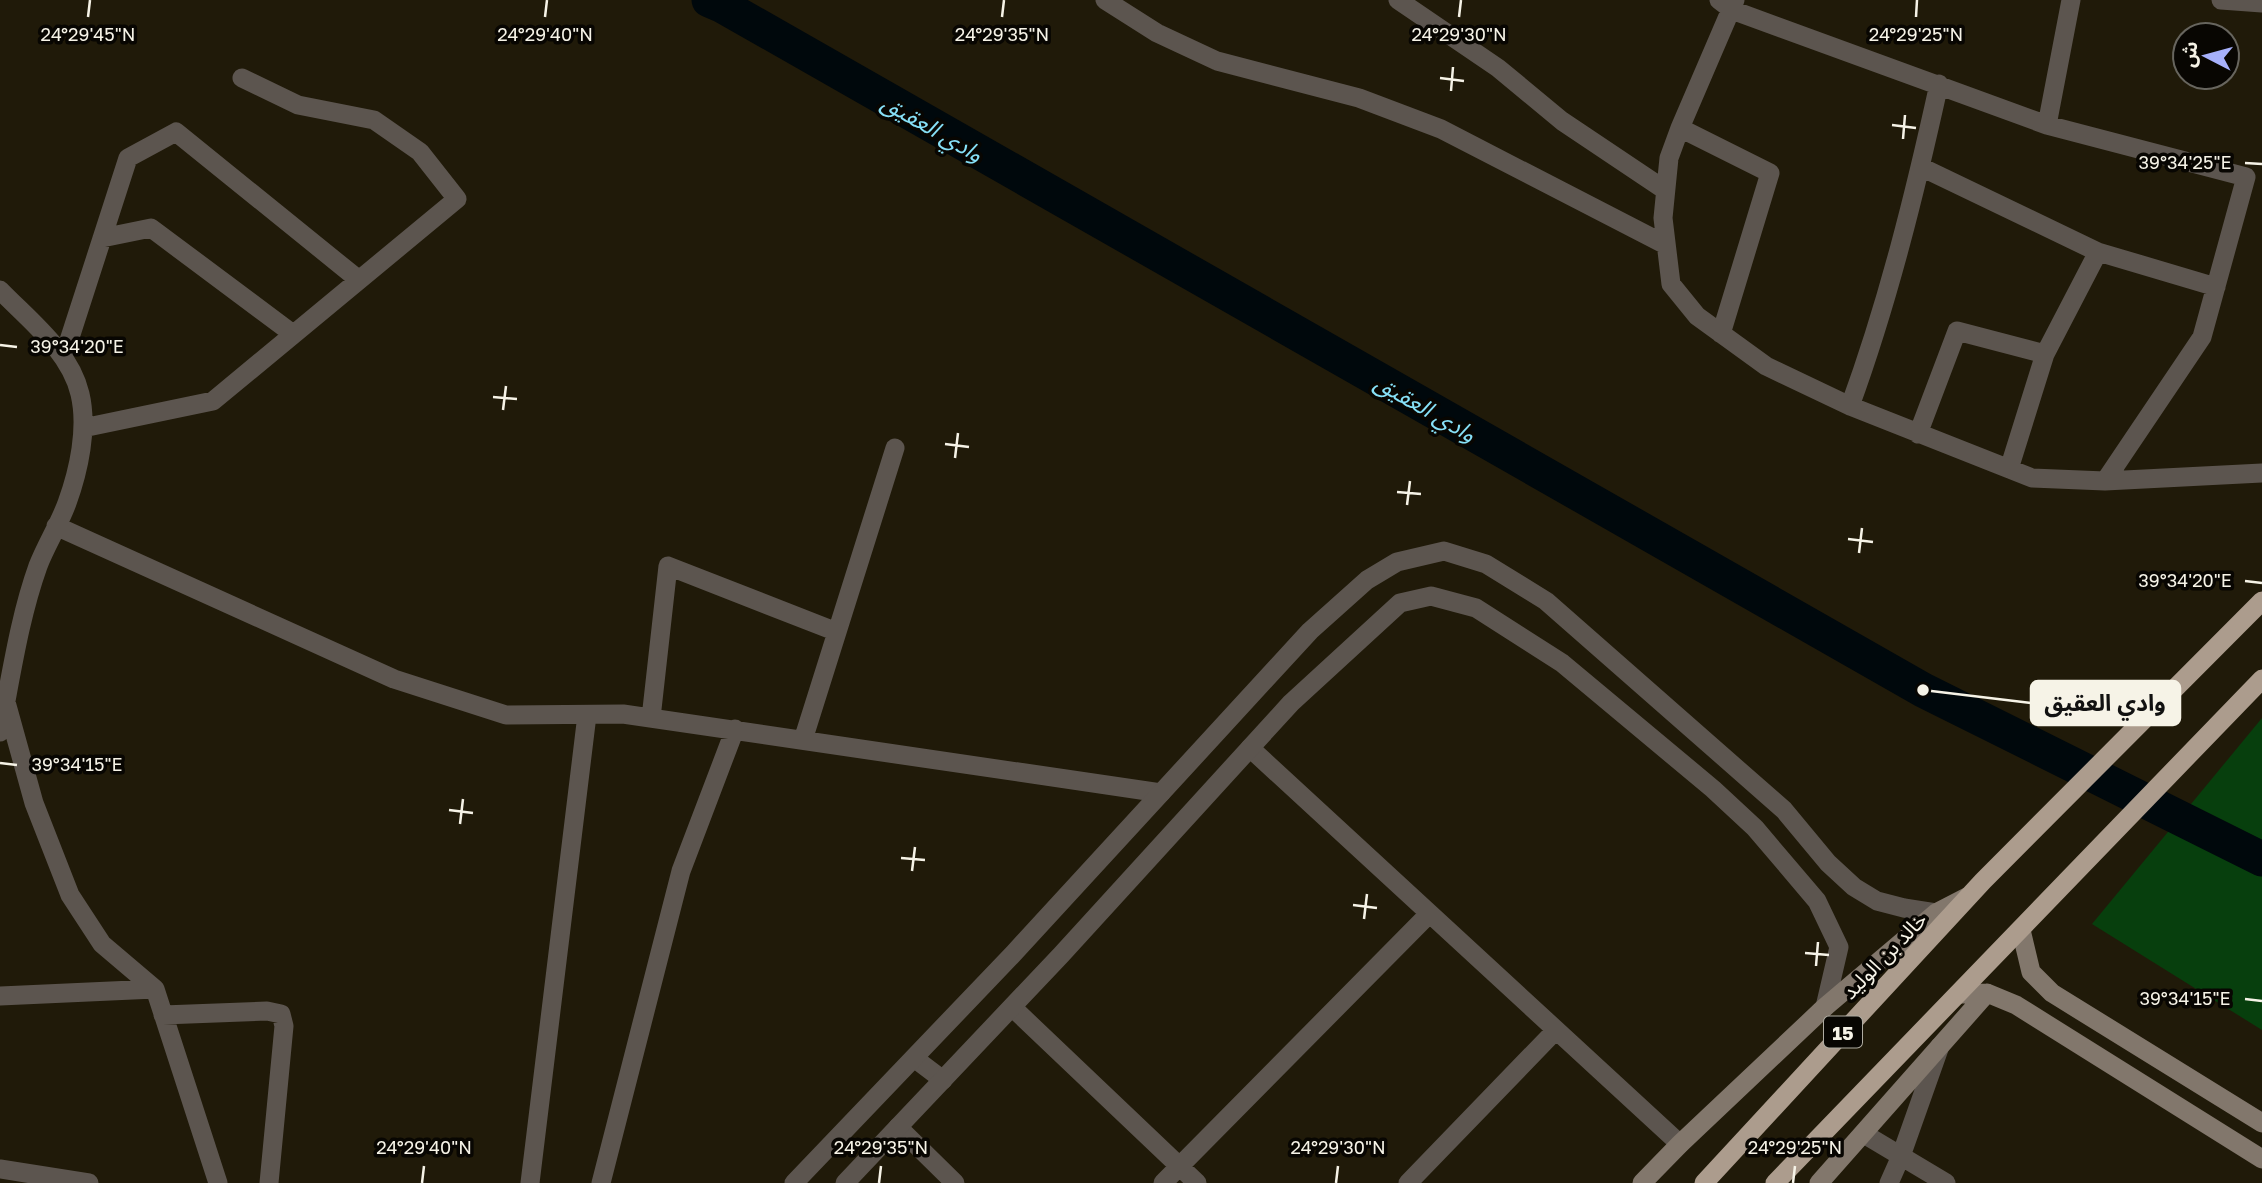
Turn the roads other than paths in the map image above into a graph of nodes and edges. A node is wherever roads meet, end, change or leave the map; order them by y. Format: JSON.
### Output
{"nodes":[{"id":1,"x":1105,"y":0,"type":"edge"},
{"id":2,"x":1398,"y":0,"type":"edge"},
{"id":3,"x":2071,"y":0,"type":"edge"},
{"id":4,"x":2221,"y":0,"type":"edge"},
{"id":5,"x":1729,"y":3,"type":"edge"},
{"id":6,"x":2262,"y":3,"type":"edge"},
{"id":7,"x":242,"y":78,"type":"dead end"},
{"id":8,"x":1939,"y":84,"type":"junction"},
{"id":9,"x":2048,"y":125,"type":"junction"},
{"id":10,"x":1680,"y":128,"type":"junction"},
{"id":11,"x":1920,"y":167,"type":"junction"},
{"id":12,"x":2254,"y":178,"type":"edge"},
{"id":13,"x":1665,"y":190,"type":"junction"},
{"id":14,"x":102,"y":238,"type":"junction"},
{"id":15,"x":1666,"y":245,"type":"junction"},
{"id":16,"x":2098,"y":252,"type":"junction"},
{"id":17,"x":359,"y":280,"type":"junction"},
{"id":18,"x":2216,"y":287,"type":"junction"},
{"id":19,"x":0,"y":290,"type":"edge"},
{"id":20,"x":293,"y":334,"type":"junction"},
{"id":21,"x":1721,"y":334,"type":"junction"},
{"id":22,"x":2045,"y":354,"type":"junction"},
{"id":23,"x":64,"y":356,"type":"junction"},
{"id":24,"x":1850,"y":407,"type":"junction"},
{"id":25,"x":83,"y":428,"type":"junction"},
{"id":26,"x":1918,"y":434,"type":"junction"},
{"id":27,"x":895,"y":448,"type":"dead end"},
{"id":28,"x":2009,"y":469,"type":"junction"},
{"id":29,"x":2262,"y":473,"type":"edge"},
{"id":30,"x":2105,"y":481,"type":"junction"},
{"id":31,"x":57,"y":526,"type":"junction"},
{"id":32,"x":2262,"y":601,"type":"edge"},
{"id":33,"x":837,"y":632,"type":"junction"},
{"id":34,"x":9,"y":637,"type":"edge"},
{"id":35,"x":2262,"y":679,"type":"edge"},
{"id":36,"x":6,"y":702,"type":"junction"},
{"id":37,"x":587,"y":715,"type":"junction"},
{"id":38,"x":651,"y":718,"type":"junction"},
{"id":39,"x":735,"y":729,"type":"junction"},
{"id":40,"x":0,"y":732,"type":"edge"},
{"id":41,"x":803,"y":740,"type":"junction"},
{"id":42,"x":1250,"y":748,"type":"junction"},
{"id":43,"x":1161,"y":793,"type":"junction"},
{"id":44,"x":1779,"y":805,"type":"junction"},
{"id":45,"x":1755,"y":828,"type":"junction"},
{"id":46,"x":1429,"y":914,"type":"junction"},
{"id":47,"x":1945,"y":915,"type":"junction"},
{"id":48,"x":2025,"y":925,"type":"junction"},
{"id":49,"x":155,"y":989,"type":"junction"},
{"id":50,"x":1987,"y":993,"type":"junction"},
{"id":51,"x":1958,"y":994,"type":"junction"},
{"id":52,"x":0,"y":996,"type":"edge"},
{"id":53,"x":1012,"y":1007,"type":"junction"},
{"id":54,"x":1825,"y":1007,"type":"junction"},
{"id":55,"x":163,"y":1015,"type":"junction"},
{"id":56,"x":1556,"y":1030,"type":"junction"},
{"id":57,"x":1941,"y":1045,"type":"junction"},
{"id":58,"x":914,"y":1058,"type":"junction"},
{"id":59,"x":943,"y":1080,"type":"junction"},
{"id":60,"x":2262,"y":1123,"type":"edge"},
{"id":61,"x":898,"y":1127,"type":"junction"},
{"id":62,"x":1864,"y":1134,"type":"junction"},
{"id":63,"x":1680,"y":1144,"type":"junction"},
{"id":64,"x":1901,"y":1156,"type":"junction"},
{"id":65,"x":2262,"y":1159,"type":"edge"},
{"id":66,"x":1180,"y":1166,"type":"junction"},
{"id":67,"x":0,"y":1169,"type":"edge"},
{"id":68,"x":89,"y":1183,"type":"edge"},
{"id":69,"x":218,"y":1183,"type":"edge"},
{"id":70,"x":269,"y":1183,"type":"edge"},
{"id":71,"x":530,"y":1183,"type":"edge"},
{"id":72,"x":601,"y":1183,"type":"edge"},
{"id":73,"x":794,"y":1183,"type":"edge"},
{"id":74,"x":845,"y":1183,"type":"edge"},
{"id":75,"x":955,"y":1183,"type":"edge"},
{"id":76,"x":1163,"y":1183,"type":"edge"},
{"id":77,"x":1197,"y":1183,"type":"edge"},
{"id":78,"x":1408,"y":1183,"type":"edge"},
{"id":79,"x":1642,"y":1183,"type":"edge"},
{"id":80,"x":1704,"y":1183,"type":"edge"},
{"id":81,"x":1775,"y":1183,"type":"edge"},
{"id":82,"x":1819,"y":1183,"type":"edge"},
{"id":83,"x":1889,"y":1183,"type":"edge"},
{"id":84,"x":1946,"y":1183,"type":"edge"}],
"edges":[{"from":1,"to":15,"type":"street"},
{"from":2,"to":13,"type":"street"},
{"from":3,"to":9,"type":"street"},
{"from":4,"to":6,"type":"street"},
{"from":5,"to":8,"type":"street"},
{"from":5,"to":10,"type":"street"},
{"from":7,"to":17,"type":"street"},
{"from":8,"to":9,"type":"street"},
{"from":8,"to":11,"type":"street"},
{"from":9,"to":12,"type":"street"},
{"from":10,"to":13,"type":"street"},
{"from":10,"to":21,"type":"street"},
{"from":11,"to":16,"type":"street"},
{"from":11,"to":24,"type":"street"},
{"from":12,"to":18,"type":"street"},
{"from":13,"to":15,"type":"street"},
{"from":14,"to":17,"type":"street"},
{"from":14,"to":20,"type":"street"},
{"from":14,"to":23,"type":"street"},
{"from":15,"to":21,"type":"street"},
{"from":16,"to":18,"type":"street"},
{"from":16,"to":22,"type":"street"},
{"from":17,"to":20,"type":"street"},
{"from":18,"to":30,"type":"street"},
{"from":19,"to":23,"type":"street"},
{"from":20,"to":25,"type":"street"},
{"from":21,"to":24,"type":"street"},
{"from":22,"to":26,"type":"street"},
{"from":22,"to":28,"type":"street"},
{"from":23,"to":25,"type":"street"},
{"from":24,"to":26,"type":"street"},
{"from":25,"to":31,"type":"street"},
{"from":26,"to":28,"type":"street"},
{"from":27,"to":33,"type":"street"},
{"from":28,"to":30,"type":"street"},
{"from":29,"to":30,"type":"street"},
{"from":31,"to":34,"type":"street"},
{"from":31,"to":37,"type":"street"},
{"from":32,"to":47,"type":"highway","name":"خالد بن الوليد","number":"15"},
{"from":33,"to":38,"type":"street"},
{"from":33,"to":41,"type":"street"},
{"from":34,"to":36,"type":"street"},
{"from":35,"to":48,"type":"highway"},
{"from":36,"to":40,"type":"street"},
{"from":36,"to":49,"type":"street"},
{"from":37,"to":38,"type":"street"},
{"from":37,"to":71,"type":"street"},
{"from":38,"to":39,"type":"street"},
{"from":39,"to":41,"type":"street"},
{"from":39,"to":72,"type":"street"},
{"from":41,"to":43,"type":"street"},
{"from":42,"to":45,"type":"street"},
{"from":42,"to":46,"type":"street"},
{"from":42,"to":53,"type":"street"},
{"from":43,"to":44,"type":"street"},
{"from":43,"to":58,"type":"street"},
{"from":44,"to":45,"type":"street"},
{"from":44,"to":47,"type":"street"},
{"from":45,"to":54,"type":"street"},
{"from":46,"to":56,"type":"street"},
{"from":46,"to":66,"type":"street"},
{"from":47,"to":54,"type":"main road"},
{"from":47,"to":80,"type":"highway","name":"خالد بن الوليد","number":"15"},
{"from":48,"to":51,"type":"highway"},
{"from":48,"to":60,"type":"main road"},
{"from":49,"to":52,"type":"street"},
{"from":49,"to":55,"type":"street"},
{"from":50,"to":51,"type":"main road"},
{"from":50,"to":57,"type":"main road"},
{"from":50,"to":65,"type":"main road"},
{"from":51,"to":81,"type":"highway"},
{"from":53,"to":59,"type":"street"},
{"from":53,"to":66,"type":"street"},
{"from":54,"to":63,"type":"main road"},
{"from":55,"to":69,"type":"street"},
{"from":55,"to":70,"type":"street"},
{"from":56,"to":63,"type":"street"},
{"from":56,"to":78,"type":"street"},
{"from":57,"to":62,"type":"main road"},
{"from":57,"to":64,"type":"street"},
{"from":58,"to":59,"type":"street"},
{"from":58,"to":73,"type":"street"},
{"from":59,"to":61,"type":"street"},
{"from":61,"to":74,"type":"street"},
{"from":61,"to":75,"type":"street"},
{"from":62,"to":64,"type":"street"},
{"from":62,"to":82,"type":"main road"},
{"from":63,"to":79,"type":"main road"},
{"from":64,"to":83,"type":"street"},
{"from":64,"to":84,"type":"street"},
{"from":66,"to":76,"type":"street"},
{"from":66,"to":77,"type":"street"},
{"from":67,"to":68,"type":"street"}]}
